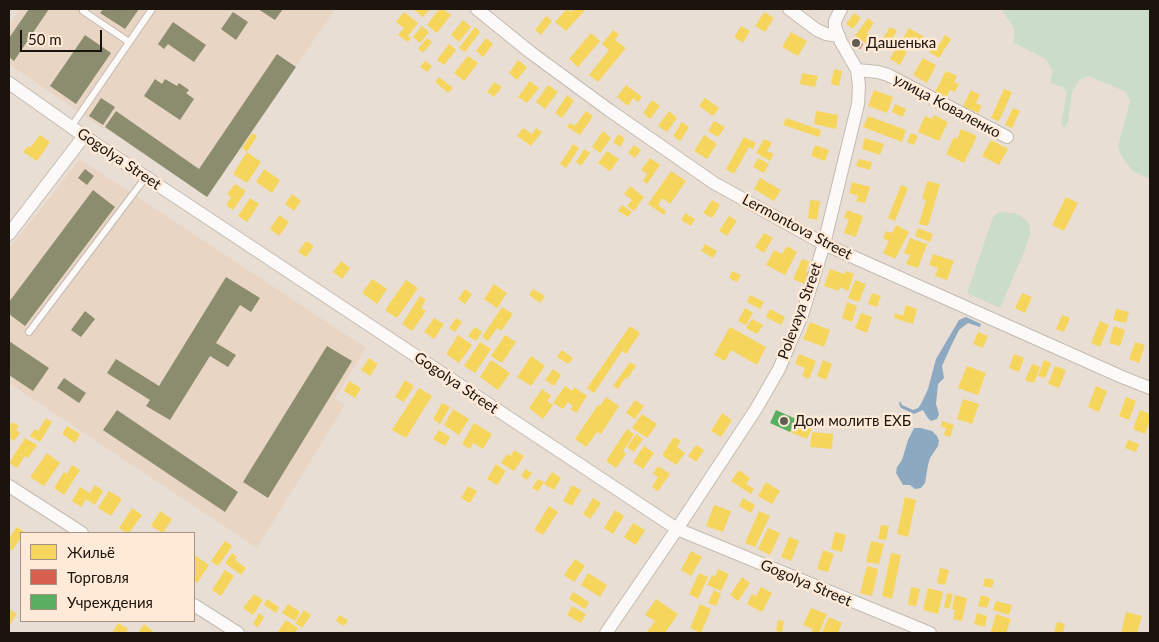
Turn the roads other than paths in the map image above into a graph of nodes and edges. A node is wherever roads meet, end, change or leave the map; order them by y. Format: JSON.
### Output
{"nodes":[{"id":1,"x":85,"y":9,"type":"edge"},
{"id":2,"x":152,"y":9,"type":"edge"},
{"id":3,"x":477,"y":9,"type":"edge"},
{"id":4,"x":790,"y":9,"type":"edge"},
{"id":5,"x":841,"y":9,"type":"edge"},
{"id":6,"x":839,"y":36,"type":"junction"},
{"id":7,"x":129,"y":42,"type":"junction"},
{"id":8,"x":857,"y":70,"type":"junction"},
{"id":9,"x":9,"y":84,"type":"edge"},
{"id":10,"x":71,"y":127,"type":"junction"},
{"id":11,"x":84,"y":136,"type":"junction"},
{"id":12,"x":1007,"y":137,"type":"dead end"},
{"id":13,"x":146,"y":177,"type":"junction"},
{"id":14,"x":9,"y":234,"type":"edge"},
{"id":15,"x":824,"y":244,"type":"junction"},
{"id":16,"x":29,"y":332,"type":"dead end"},
{"id":17,"x":1150,"y":388,"type":"edge"},
{"id":18,"x":9,"y":486,"type":"edge"},
{"id":19,"x":677,"y":529,"type":"junction"},
{"id":20,"x":80,"y":532,"type":"edge"},
{"id":21,"x":195,"y":606,"type":"edge"},
{"id":22,"x":238,"y":633,"type":"edge"},
{"id":23,"x":606,"y":633,"type":"edge"},
{"id":24,"x":930,"y":633,"type":"edge"}],
"edges":[{"from":1,"to":7,"type":"lane"},
{"from":2,"to":7,"type":"lane"},
{"from":3,"to":15,"type":"street","name":"Lermontova Street"},
{"from":4,"to":6,"type":"street"},
{"from":5,"to":6,"type":"street","name":"Polevaya Street"},
{"from":6,"to":8,"type":"street","name":"Polevaya Street"},
{"from":7,"to":10,"type":"lane"},
{"from":8,"to":12,"type":"street","name":"улица Коваленко"},
{"from":8,"to":15,"type":"street","name":"Polevaya Street"},
{"from":9,"to":10,"type":"street","name":"Gogolya Street"},
{"from":10,"to":11,"type":"street","name":"Gogolya Street"},
{"from":11,"to":13,"type":"street","name":"Gogolya Street"},
{"from":11,"to":14,"type":"street"},
{"from":13,"to":16,"type":"lane"},
{"from":13,"to":19,"type":"street","name":"Gogolya Street"},
{"from":15,"to":17,"type":"street","name":"Lermontova Street"},
{"from":15,"to":19,"type":"street","name":"Polevaya Street"},
{"from":18,"to":20,"type":"street"},
{"from":19,"to":23,"type":"street","name":"Polevaya Street"},
{"from":19,"to":24,"type":"street","name":"Gogolya Street"},
{"from":21,"to":22,"type":"street"}]}
